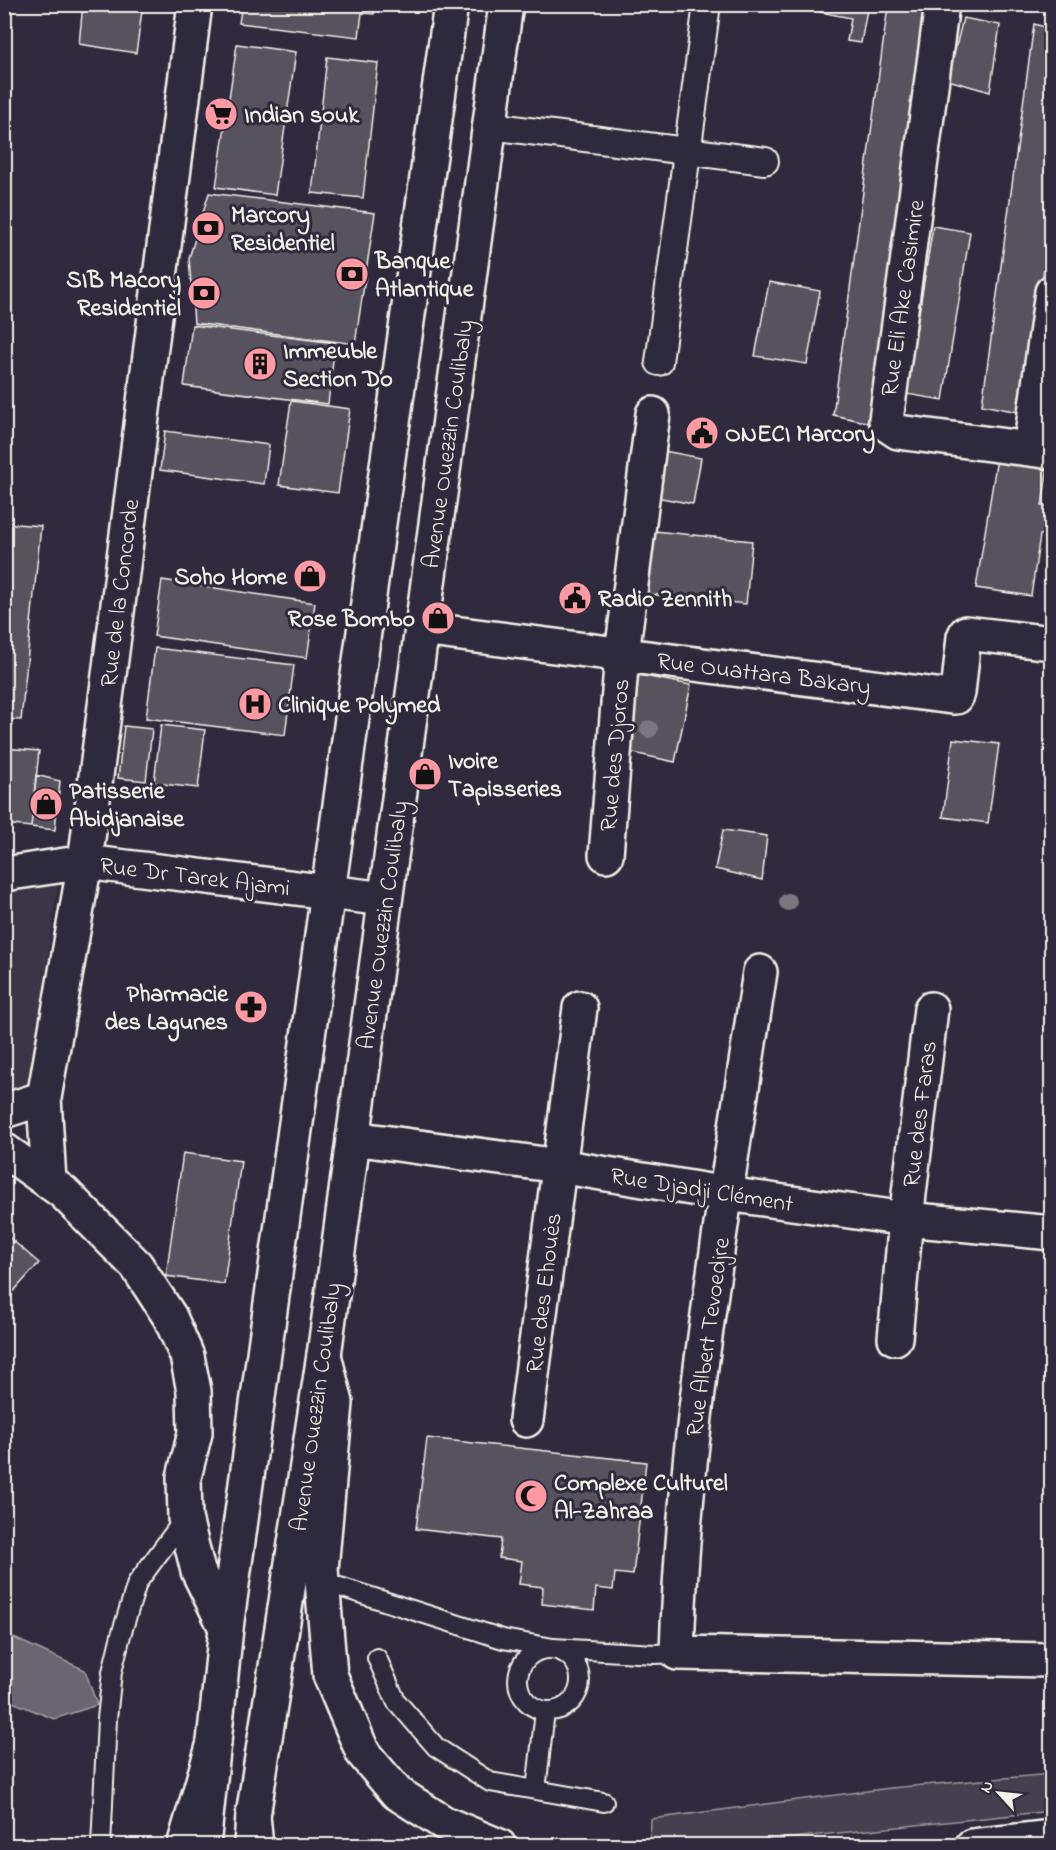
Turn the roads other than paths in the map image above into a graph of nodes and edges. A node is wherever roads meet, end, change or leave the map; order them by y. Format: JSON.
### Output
{"nodes":[{"id":1,"x":195,"y":4,"type":"edge"},
{"id":2,"x":451,"y":4,"type":"edge"},
{"id":3,"x":506,"y":4,"type":"edge"},
{"id":4,"x":707,"y":4,"type":"edge"},
{"id":5,"x":942,"y":4,"type":"edge"},
{"id":6,"x":490,"y":126,"type":"junction"},
{"id":7,"x":688,"y":151,"type":"junction"},
{"id":8,"x":765,"y":161,"type":"dead end"},
{"id":9,"x":1052,"y":292,"type":"edge"},
{"id":10,"x":659,"y":362,"type":"dead end"},
{"id":11,"x":653,"y":414,"type":"dead end"},
{"id":12,"x":1041,"y":451,"type":"edge"},
{"id":13,"x":422,"y":629,"type":"junction"},
{"id":14,"x":1052,"y":643,"type":"edge"},
{"id":15,"x":622,"y":654,"type":"junction"},
{"id":16,"x":606,"y":855,"type":"dead end"},
{"id":17,"x":85,"y":862,"type":"junction"},
{"id":18,"x":4,"y":874,"type":"edge"},
{"id":19,"x":328,"y":892,"type":"junction"},
{"id":20,"x":385,"y":899,"type":"junction"},
{"id":21,"x":760,"y":972,"type":"dead end"},
{"id":22,"x":579,"y":1008,"type":"dead end"},
{"id":23,"x":931,"y":1009,"type":"dead end"},
{"id":24,"x":44,"y":1098,"type":"junction"},
{"id":25,"x":4,"y":1111,"type":"edge"},
{"id":26,"x":353,"y":1138,"type":"junction"},
{"id":27,"x":4,"y":1150,"type":"edge"},
{"id":28,"x":559,"y":1166,"type":"junction"},
{"id":29,"x":49,"y":1181,"type":"junction"},
{"id":30,"x":726,"y":1194,"type":"junction"},
{"id":31,"x":906,"y":1219,"type":"junction"},
{"id":32,"x":1052,"y":1233,"type":"edge"},
{"id":33,"x":895,"y":1338,"type":"dead end"},
{"id":34,"x":324,"y":1355,"type":"junction"},
{"id":35,"x":526,"y":1420,"type":"dead end"},
{"id":36,"x":185,"y":1518,"type":"junction"},
{"id":37,"x":322,"y":1586,"type":"junction"},
{"id":38,"x":226,"y":1628,"type":"junction"},
{"id":39,"x":553,"y":1648,"type":"junction"},
{"id":40,"x":677,"y":1653,"type":"junction"},
{"id":41,"x":376,"y":1658,"type":"dead end"},
{"id":42,"x":1052,"y":1660,"type":"edge"},
{"id":43,"x":545,"y":1711,"type":"junction"},
{"id":44,"x":214,"y":1743,"type":"junction"},
{"id":45,"x":536,"y":1790,"type":"junction"},
{"id":46,"x":604,"y":1802,"type":"dead end"},
{"id":47,"x":253,"y":1836,"type":"edge"},
{"id":48,"x":1052,"y":1837,"type":"edge"},
{"id":49,"x":101,"y":1845,"type":"edge"},
{"id":50,"x":184,"y":1845,"type":"edge"},
{"id":51,"x":203,"y":1845,"type":"edge"},
{"id":52,"x":499,"y":1845,"type":"edge"},
{"id":53,"x":972,"y":1845,"type":"edge"}],
"edges":[{"from":1,"to":17,"type":"main road","name":"Rue de la Concorde"},
{"from":2,"to":19,"type":"main road"},
{"from":3,"to":6,"type":"main road","name":"Avenue Ouezzin Coulibaly"},
{"from":4,"to":7,"type":"street"},
{"from":5,"to":12,"type":"main road","name":"Rue Eli Ake Casimire"},
{"from":6,"to":7,"type":"street"},
{"from":6,"to":13,"type":"main road","name":"Avenue Ouezzin Coulibaly"},
{"from":7,"to":8,"type":"street"},
{"from":7,"to":10,"type":"street"},
{"from":9,"to":12,"type":"main road"},
{"from":11,"to":15,"type":"main road","name":"Rue des Djoros"},
{"from":13,"to":15,"type":"main road","name":"Rue Ouattara Bakary"},
{"from":13,"to":20,"type":"main road","name":"Avenue Ouezzin Coulibaly"},
{"from":14,"to":15,"type":"main road","name":"Rue Ouattara Bakary"},
{"from":15,"to":16,"type":"main road","name":"Rue des Djoros"},
{"from":17,"to":18,"type":"main road","name":"Rue Dr Tarek Ajami"},
{"from":17,"to":19,"type":"main road","name":"Rue Dr Tarek Ajami"},
{"from":17,"to":24,"type":"main road","name":"Rue de la Concorde"},
{"from":19,"to":20,"type":"main road","name":"Rue Dr Tarek Ajami"},
{"from":19,"to":38,"type":"main road"},
{"from":20,"to":26,"type":"main road","name":"Avenue Ouezzin Coulibaly"},
{"from":21,"to":30,"type":"main road","name":"Rue Albert Tevoedjre"},
{"from":22,"to":28,"type":"main road","name":"Rue des Ehouès"},
{"from":23,"to":31,"type":"main road","name":"Rue des Faras"},
{"from":24,"to":25,"type":"main road"},
{"from":24,"to":29,"type":"main road","name":"Rue de la Concorde"},
{"from":26,"to":28,"type":"main road","name":"Rue Djadji Clément"},
{"from":26,"to":34,"type":"main road","name":"Avenue Ouezzin Coulibaly"},
{"from":27,"to":29,"type":"main road"},
{"from":28,"to":30,"type":"main road","name":"Rue Djadji Clément"},
{"from":28,"to":35,"type":"main road","name":"Rue des Ehouès"},
{"from":29,"to":36,"type":"main road"},
{"from":30,"to":31,"type":"main road","name":"Rue Djadji Clément"},
{"from":30,"to":40,"type":"main road","name":"Rue Albert Tevoedjre"},
{"from":31,"to":32,"type":"main road","name":"Rue Djadji Clément"},
{"from":31,"to":33,"type":"main road","name":"Rue des Faras"},
{"from":34,"to":37,"type":"main road"},
{"from":34,"to":47,"type":"main road","name":"Avenue Ouezzin Coulibaly"},
{"from":36,"to":38,"type":"main road"},
{"from":36,"to":49,"type":"lane"},
{"from":37,"to":39,"type":"lane"},
{"from":37,"to":52,"type":"main road"},
{"from":38,"to":44,"type":"main road"},
{"from":39,"to":40,"type":"lane"},
{"from":39,"to":43,"type":"lane"},
{"from":39,"to":43,"type":"lane"},
{"from":40,"to":42,"type":"main road"},
{"from":41,"to":45,"type":"lane"},
{"from":43,"to":45,"type":"lane"},
{"from":44,"to":50,"type":"main road"},
{"from":44,"to":51,"type":"main road"},
{"from":45,"to":46,"type":"lane"},
{"from":48,"to":53,"type":"main road"}]}
